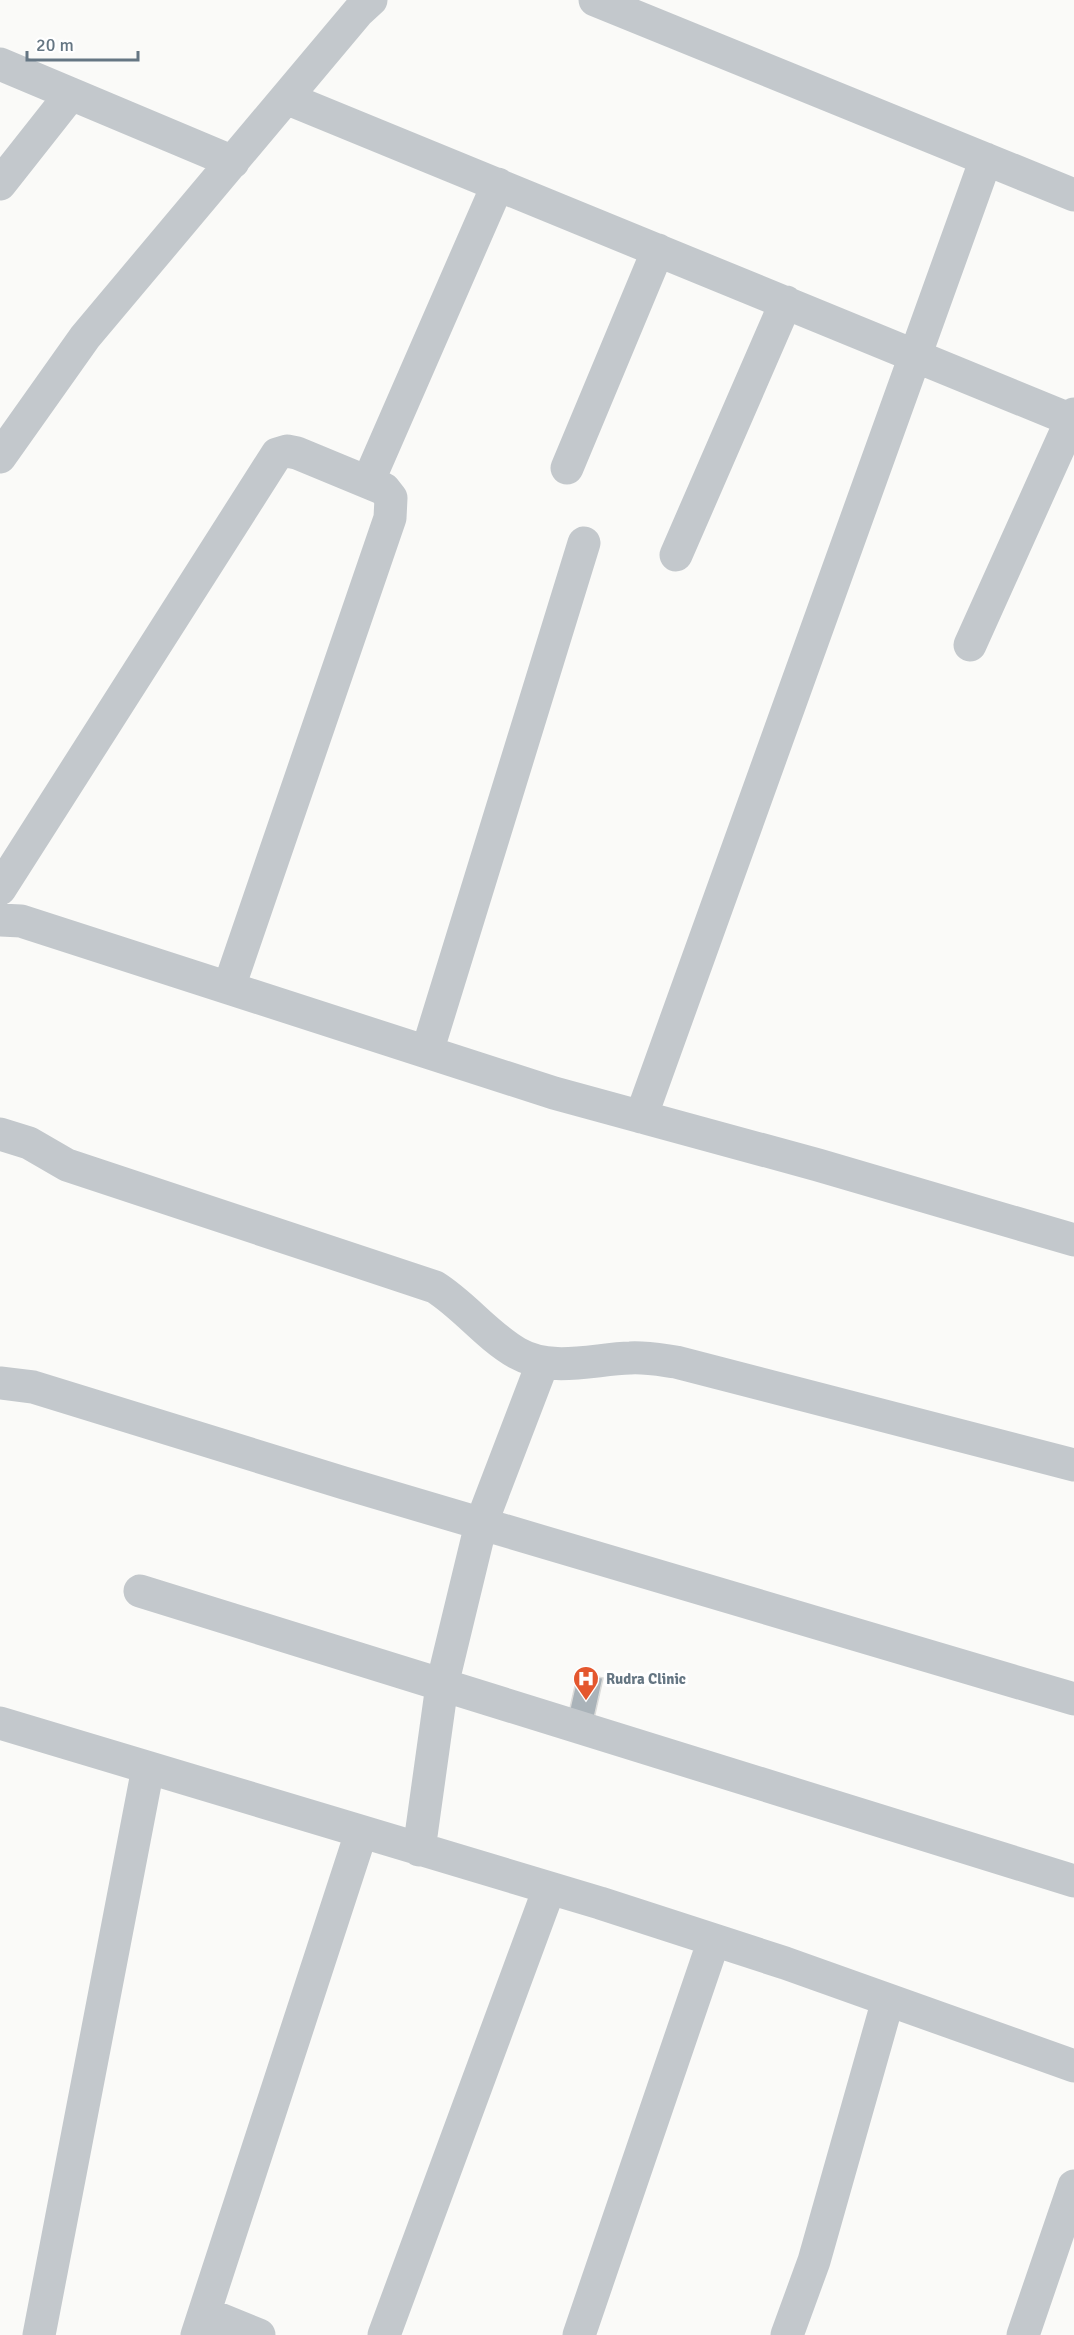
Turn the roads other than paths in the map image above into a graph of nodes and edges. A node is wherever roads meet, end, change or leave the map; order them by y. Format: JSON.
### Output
{"nodes":[{"id":1,"x":371,"y":0,"type":"edge"},
{"id":2,"x":595,"y":0,"type":"edge"},
{"id":3,"x":0,"y":64,"type":"edge"},
{"id":4,"x":71,"y":94,"type":"junction"},
{"id":5,"x":286,"y":98,"type":"junction"},
{"id":6,"x":986,"y":159,"type":"junction"},
{"id":7,"x":232,"y":162,"type":"junction"},
{"id":8,"x":0,"y":184,"type":"edge"},
{"id":9,"x":498,"y":184,"type":"junction"},
{"id":10,"x":1074,"y":195,"type":"edge"},
{"id":11,"x":658,"y":250,"type":"junction"},
{"id":12,"x":786,"y":302,"type":"junction"},
{"id":13,"x":916,"y":355,"type":"junction"},
{"id":14,"x":1073,"y":418,"type":"edge"},
{"id":15,"x":2,"y":447,"type":"edge"},
{"id":16,"x":567,"y":468,"type":"dead end"},
{"id":17,"x":368,"y":482,"type":"junction"},
{"id":18,"x":584,"y":543,"type":"dead end"},
{"id":19,"x":676,"y":555,"type":"dead end"},
{"id":20,"x":970,"y":645,"type":"dead end"},
{"id":21,"x":0,"y":889,"type":"edge"},
{"id":22,"x":0,"y":920,"type":"edge"},
{"id":23,"x":229,"y":987,"type":"junction"},
{"id":24,"x":427,"y":1052,"type":"junction"},
{"id":25,"x":642,"y":1117,"type":"junction"},
{"id":26,"x":0,"y":1134,"type":"edge"},
{"id":27,"x":1074,"y":1240,"type":"edge"},
{"id":28,"x":543,"y":1362,"type":"junction"},
{"id":29,"x":0,"y":1383,"type":"edge"},
{"id":30,"x":1074,"y":1465,"type":"edge"},
{"id":31,"x":481,"y":1524,"type":"junction"},
{"id":32,"x":140,"y":1592,"type":"dead end"},
{"id":33,"x":442,"y":1685,"type":"junction"},
{"id":34,"x":1074,"y":1699,"type":"edge"},
{"id":35,"x":0,"y":1723,"type":"edge"},
{"id":36,"x":148,"y":1768,"type":"junction"},
{"id":37,"x":361,"y":1833,"type":"junction"},
{"id":38,"x":419,"y":1850,"type":"junction"},
{"id":39,"x":1074,"y":1881,"type":"edge"},
{"id":40,"x":549,"y":1889,"type":"junction"},
{"id":41,"x":714,"y":1940,"type":"junction"},
{"id":42,"x":888,"y":2000,"type":"junction"},
{"id":43,"x":1074,"y":2066,"type":"edge"},
{"id":44,"x":1074,"y":2186,"type":"edge"},
{"id":45,"x":1061,"y":2268,"type":"edge"},
{"id":46,"x":201,"y":2324,"type":"edge"},
{"id":47,"x":39,"y":2335,"type":"edge"},
{"id":48,"x":259,"y":2335,"type":"edge"},
{"id":49,"x":384,"y":2335,"type":"edge"},
{"id":50,"x":579,"y":2335,"type":"edge"},
{"id":51,"x":787,"y":2335,"type":"edge"},
{"id":52,"x":1023,"y":2335,"type":"edge"}],
"edges":[{"from":1,"to":5,"type":"street"},
{"from":2,"to":6,"type":"street"},
{"from":3,"to":4,"type":"street"},
{"from":4,"to":7,"type":"street"},
{"from":4,"to":8,"type":"street"},
{"from":5,"to":7,"type":"street"},
{"from":5,"to":9,"type":"street"},
{"from":6,"to":10,"type":"street"},
{"from":6,"to":13,"type":"street"},
{"from":7,"to":15,"type":"street"},
{"from":9,"to":11,"type":"street"},
{"from":9,"to":17,"type":"street"},
{"from":11,"to":12,"type":"street"},
{"from":11,"to":16,"type":"street"},
{"from":12,"to":13,"type":"street"},
{"from":12,"to":19,"type":"street"},
{"from":13,"to":14,"type":"street"},
{"from":13,"to":25,"type":"street"},
{"from":14,"to":20,"type":"street"},
{"from":17,"to":21,"type":"street"},
{"from":17,"to":23,"type":"street"},
{"from":18,"to":24,"type":"street"},
{"from":22,"to":23,"type":"street"},
{"from":23,"to":24,"type":"street"},
{"from":24,"to":25,"type":"street"},
{"from":25,"to":27,"type":"street"},
{"from":26,"to":28,"type":"street"},
{"from":28,"to":30,"type":"street"},
{"from":28,"to":31,"type":"street"},
{"from":29,"to":31,"type":"street"},
{"from":31,"to":33,"type":"street"},
{"from":31,"to":34,"type":"street"},
{"from":32,"to":33,"type":"street"},
{"from":33,"to":38,"type":"street"},
{"from":33,"to":39,"type":"street"},
{"from":35,"to":36,"type":"street"},
{"from":36,"to":37,"type":"street"},
{"from":36,"to":47,"type":"street"},
{"from":37,"to":38,"type":"street"},
{"from":37,"to":46,"type":"street"},
{"from":38,"to":40,"type":"street"},
{"from":40,"to":41,"type":"street"},
{"from":40,"to":49,"type":"street"},
{"from":41,"to":42,"type":"street"},
{"from":41,"to":50,"type":"street"},
{"from":42,"to":43,"type":"street"},
{"from":42,"to":51,"type":"street"},
{"from":44,"to":45,"type":"street"},
{"from":45,"to":52,"type":"street"},
{"from":46,"to":48,"type":"street"}]}
